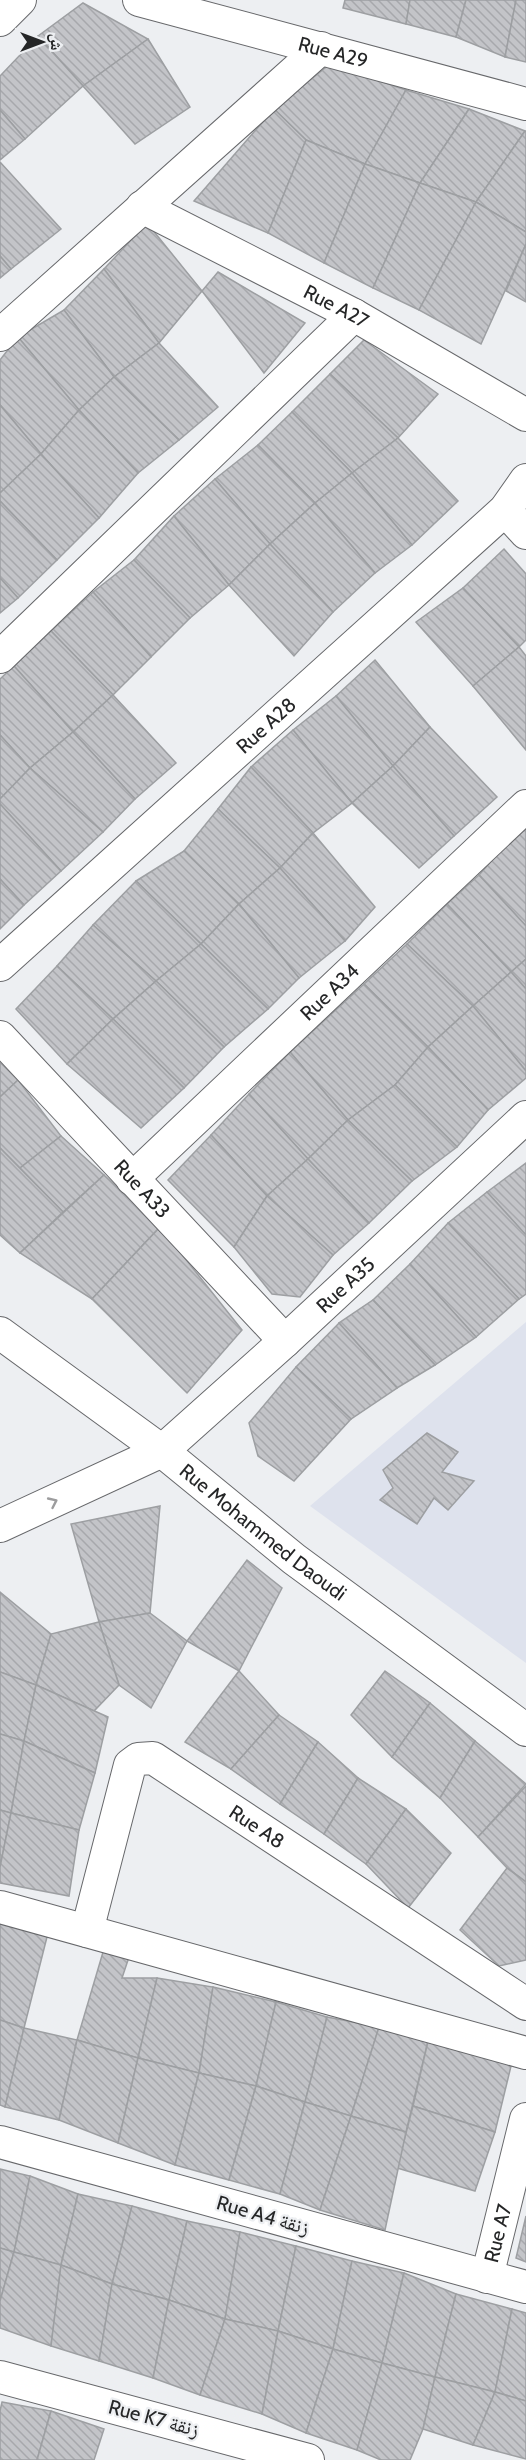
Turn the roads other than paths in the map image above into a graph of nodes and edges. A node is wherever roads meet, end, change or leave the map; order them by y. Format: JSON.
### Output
{"nodes":[{"id":1,"x":20,"y":0,"type":"edge"},
{"id":2,"x":139,"y":0,"type":"edge"},
{"id":3,"x":0,"y":20,"type":"edge"},
{"id":4,"x":321,"y":48,"type":"junction"},
{"id":5,"x":526,"y":104,"type":"edge"},
{"id":6,"x":142,"y":207,"type":"junction"},
{"id":7,"x":354,"y":315,"type":"junction"},
{"id":8,"x":0,"y":335,"type":"edge"},
{"id":9,"x":526,"y":415,"type":"edge"},
{"id":10,"x":526,"y":480,"type":"edge"},
{"id":11,"x":505,"y":510,"type":"junction"},
{"id":12,"x":526,"y":533,"type":"edge"},
{"id":13,"x":0,"y":657,"type":"edge"},
{"id":14,"x":526,"y":806,"type":"edge"},
{"id":15,"x":0,"y":965,"type":"edge"},
{"id":16,"x":0,"y":1037,"type":"edge"},
{"id":17,"x":526,"y":1117,"type":"edge"},
{"id":18,"x":132,"y":1179,"type":"junction"},
{"id":19,"x":0,"y":1333,"type":"edge"},
{"id":20,"x":285,"y":1341,"type":"junction"},
{"id":21,"x":162,"y":1451,"type":"junction"},
{"id":22,"x":0,"y":1526,"type":"edge"},
{"id":23,"x":526,"y":1730,"type":"edge"},
{"id":24,"x":0,"y":1907,"type":"edge"},
{"id":25,"x":87,"y":1931,"type":"junction"},
{"id":26,"x":526,"y":2004,"type":"edge"},
{"id":27,"x":526,"y":2053,"type":"edge"},
{"id":28,"x":526,"y":2119,"type":"edge"},
{"id":29,"x":0,"y":2142,"type":"edge"},
{"id":30,"x":487,"y":2277,"type":"junction"},
{"id":31,"x":526,"y":2288,"type":"edge"},
{"id":32,"x":0,"y":2377,"type":"edge"},
{"id":33,"x":308,"y":2460,"type":"edge"}],
"edges":[{"from":1,"to":3,"type":"street"},
{"from":2,"to":4,"type":"street","name":"Rue A29"},
{"from":4,"to":5,"type":"street","name":"Rue A29"},
{"from":4,"to":6,"type":"street"},
{"from":6,"to":7,"type":"street","name":"Rue A27"},
{"from":6,"to":8,"type":"street"},
{"from":7,"to":9,"type":"street","name":"Rue A27"},
{"from":7,"to":13,"type":"street"},
{"from":10,"to":11,"type":"street","name":"Rue A28"},
{"from":11,"to":12,"type":"street"},
{"from":11,"to":15,"type":"street","name":"Rue A28"},
{"from":14,"to":18,"type":"street","name":"Rue A34"},
{"from":16,"to":18,"type":"street","name":"Rue A33"},
{"from":17,"to":20,"type":"street","name":"Rue A35"},
{"from":18,"to":20,"type":"street","name":"Rue A33"},
{"from":19,"to":21,"type":"street","name":"Rue Mohammed Daoudi"},
{"from":20,"to":21,"type":"street","name":"Rue A35"},
{"from":22,"to":21,"type":"street","name":"Rue A35","one_way":true},
{"from":21,"to":23,"type":"street","name":"Rue Mohammed Daoudi"},
{"from":24,"to":25,"type":"street"},
{"from":25,"to":26,"type":"street","name":"Rue A8"},
{"from":25,"to":27,"type":"street"},
{"from":28,"to":30,"type":"street","name":"Rue A7"},
{"from":29,"to":30,"type":"street","name":"Rue A4 زنقة"},
{"from":30,"to":31,"type":"street","name":"Rue A4 زنقة"},
{"from":32,"to":33,"type":"street","name":"Rue K7 زنقة"}]}
